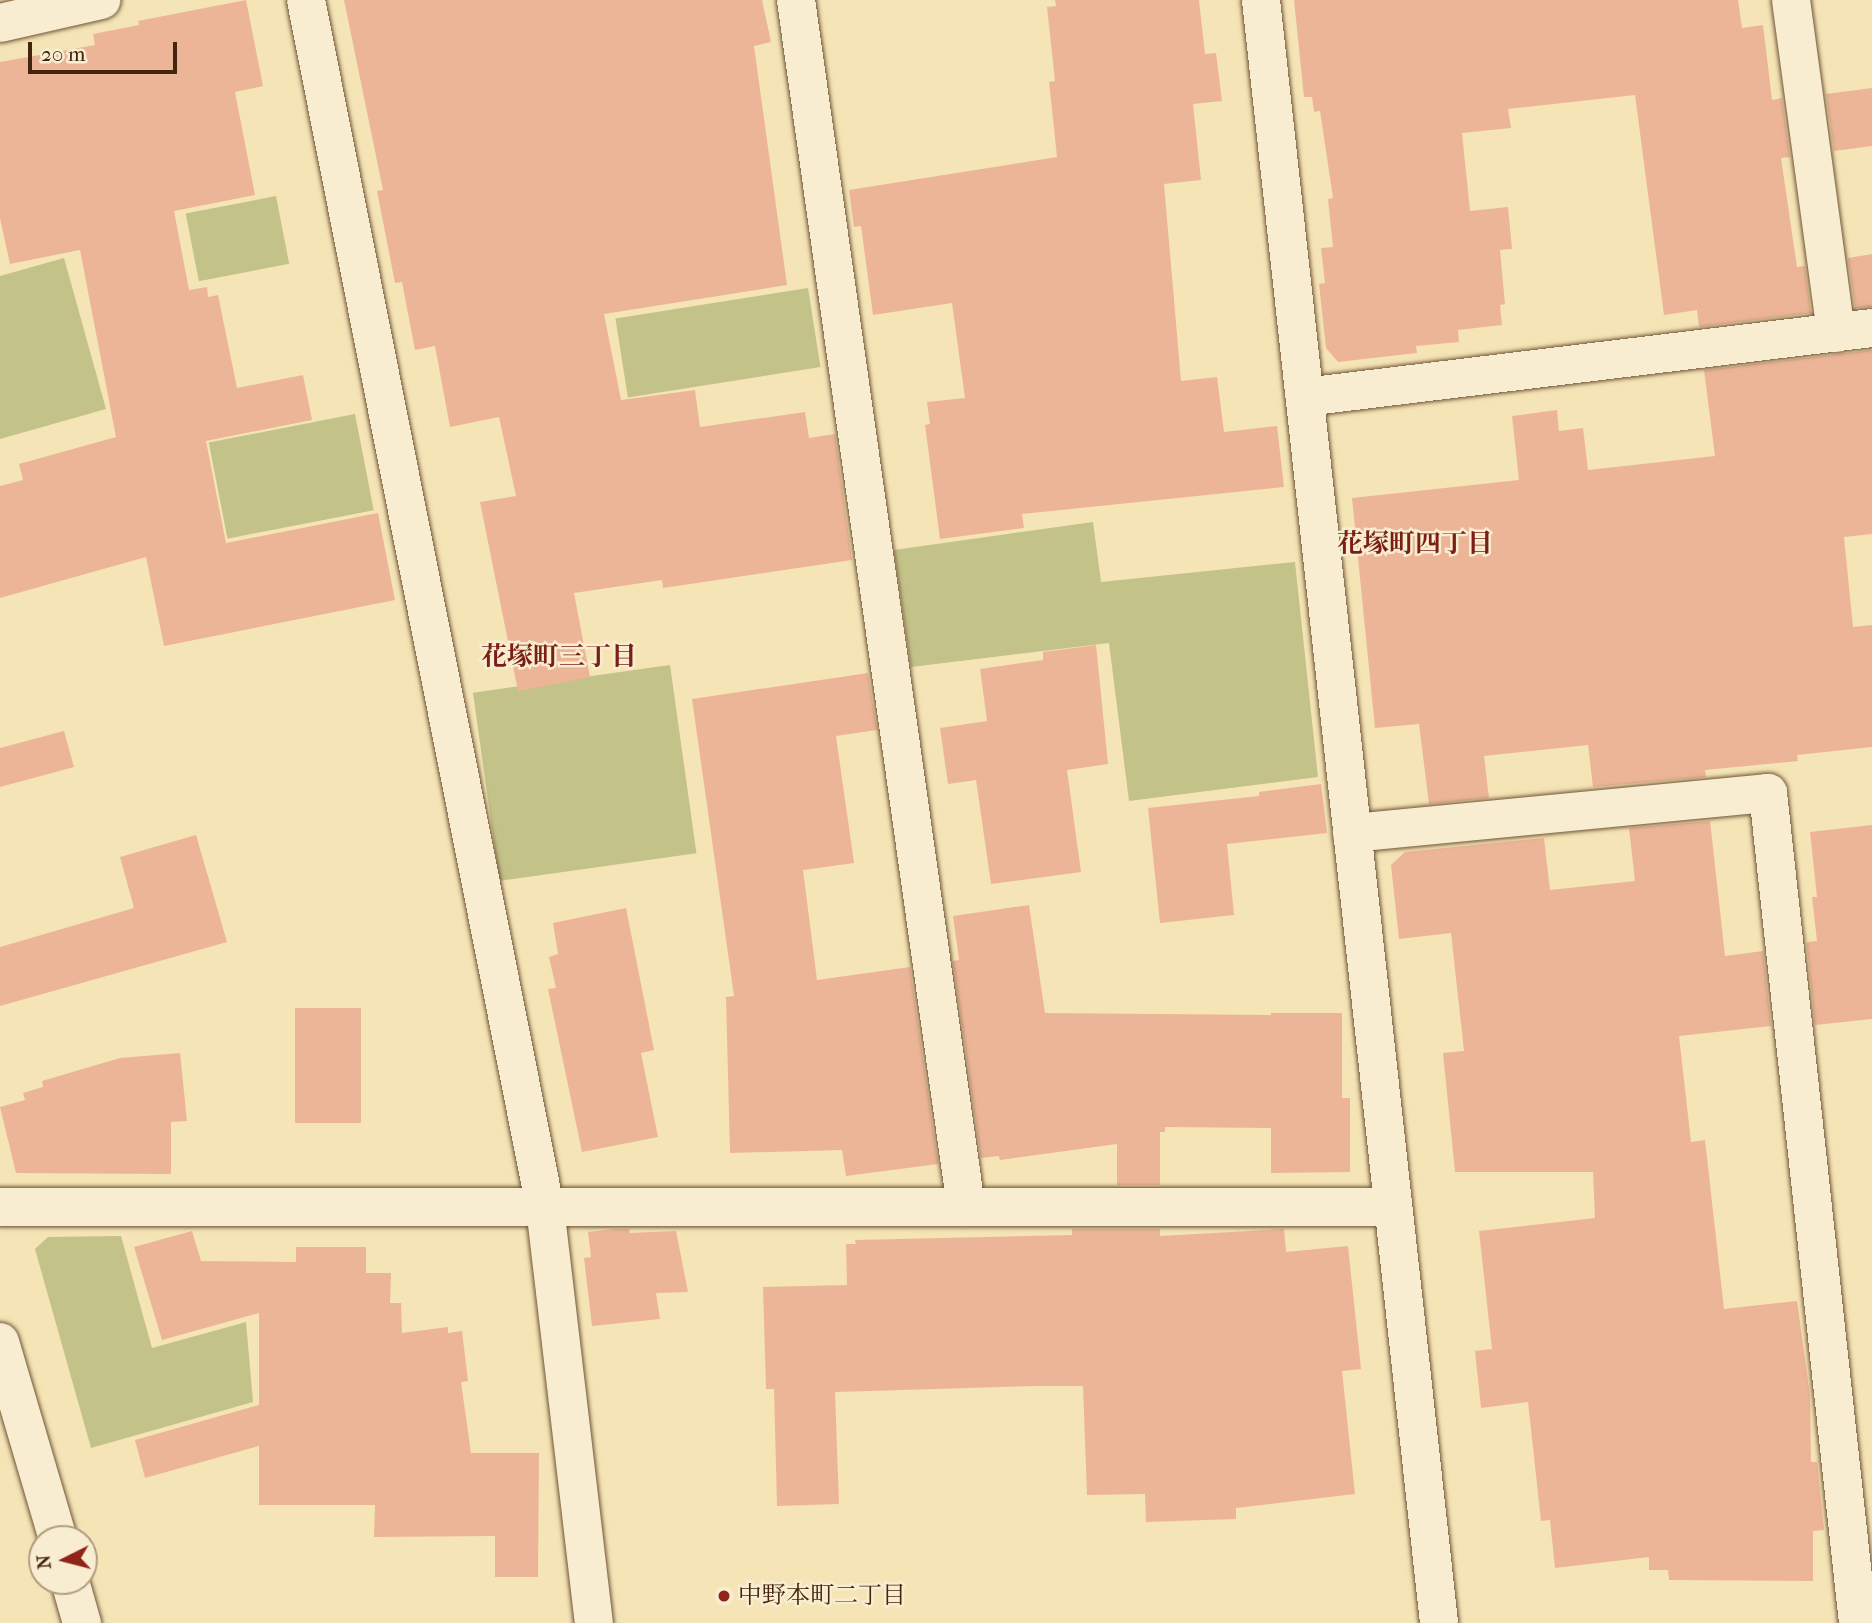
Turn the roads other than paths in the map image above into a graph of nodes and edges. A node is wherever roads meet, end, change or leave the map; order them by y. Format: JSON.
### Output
{"nodes":[{"id":1,"x":101,"y":0,"type":"edge"},
{"id":2,"x":306,"y":0,"type":"edge"},
{"id":3,"x":796,"y":0,"type":"edge"},
{"id":4,"x":1261,"y":0,"type":"edge"},
{"id":5,"x":1791,"y":0,"type":"edge"},
{"id":6,"x":0,"y":23,"type":"edge"},
{"id":7,"x":1854,"y":331,"type":"edge"},
{"id":8,"x":1305,"y":397,"type":"junction"},
{"id":9,"x":1352,"y":833,"type":"junction"},
{"id":10,"x":0,"y":1207,"type":"edge"},
{"id":11,"x":545,"y":1207,"type":"junction"},
{"id":12,"x":966,"y":1207,"type":"junction"},
{"id":13,"x":1393,"y":1207,"type":"junction"},
{"id":14,"x":0,"y":1342,"type":"edge"},
{"id":15,"x":54,"y":1525,"type":"edge"},
{"id":16,"x":74,"y":1595,"type":"edge"},
{"id":17,"x":82,"y":1623,"type":"edge"},
{"id":18,"x":594,"y":1623,"type":"edge"},
{"id":19,"x":1439,"y":1623,"type":"edge"},
{"id":20,"x":1858,"y":1623,"type":"edge"}],
"edges":[{"from":1,"to":6,"type":"street"},
{"from":2,"to":11,"type":"street"},
{"from":3,"to":12,"type":"street"},
{"from":4,"to":8,"type":"street"},
{"from":5,"to":7,"type":"street"},
{"from":7,"to":8,"type":"street"},
{"from":8,"to":9,"type":"street"},
{"from":9,"to":13,"type":"street"},
{"from":9,"to":20,"type":"street"},
{"from":10,"to":11,"type":"street"},
{"from":11,"to":12,"type":"street"},
{"from":11,"to":18,"type":"street"},
{"from":12,"to":13,"type":"street"},
{"from":13,"to":19,"type":"street"},
{"from":14,"to":15,"type":"street"},
{"from":16,"to":17,"type":"street"}]}
